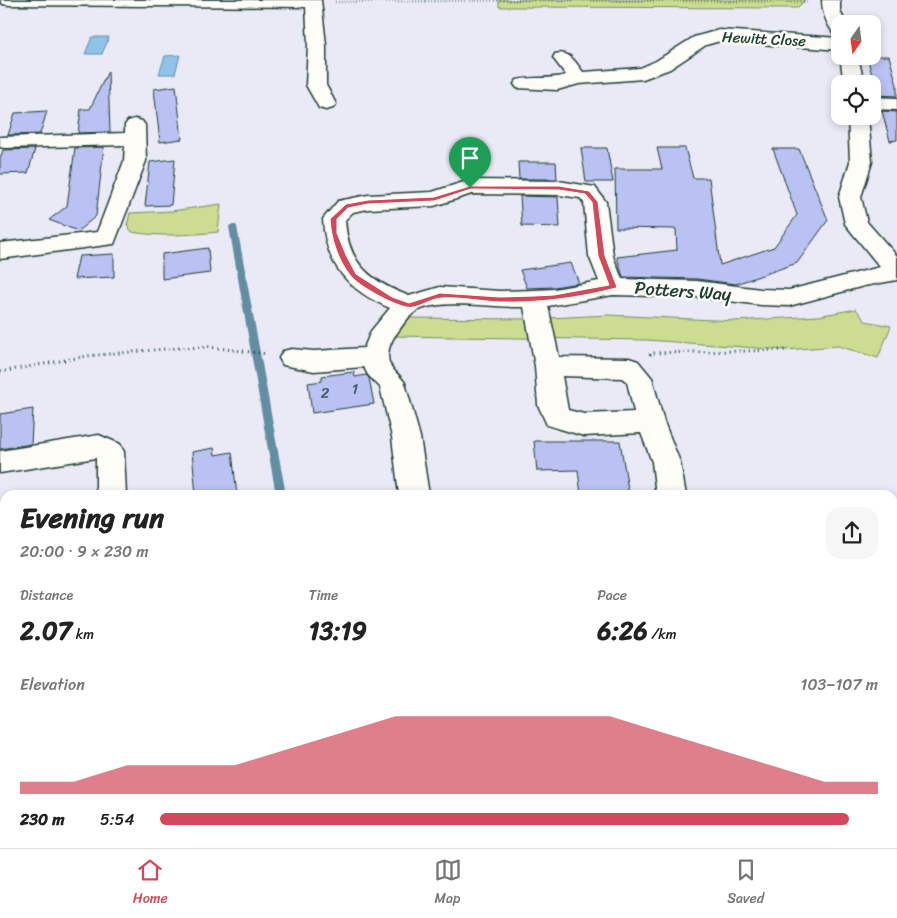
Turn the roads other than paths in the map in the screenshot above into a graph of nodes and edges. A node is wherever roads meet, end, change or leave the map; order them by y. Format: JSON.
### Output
{"nodes":[{"id":1,"x":9,"y":0,"type":"edge"},
{"id":2,"x":823,"y":1,"type":"edge"},
{"id":3,"x":833,"y":15,"type":"edge"},
{"id":4,"x":831,"y":43,"type":"edge"},
{"id":5,"x":562,"y":58,"type":"dead end"},
{"id":6,"x":578,"y":78,"type":"junction"},
{"id":7,"x":524,"y":84,"type":"dead end"},
{"id":8,"x":881,"y":103,"type":"edge"},
{"id":9,"x":326,"y":104,"type":"dead end"},
{"id":10,"x":897,"y":104,"type":"edge"},
{"id":11,"x":859,"y":125,"type":"edge"},
{"id":12,"x":4,"y":142,"type":"dead end"},
{"id":13,"x":0,"y":251,"type":"edge"},
{"id":14,"x":897,"y":271,"type":"edge"},
{"id":15,"x":613,"y":287,"type":"junction"},
{"id":16,"x":534,"y":298,"type":"junction"},
{"id":17,"x":408,"y":305,"type":"junction"},
{"id":18,"x":374,"y":357,"type":"junction"},
{"id":19,"x":292,"y":358,"type":"road end"},
{"id":20,"x":548,"y":366,"type":"junction"},
{"id":21,"x":650,"y":422,"type":"junction"},
{"id":22,"x":0,"y":462,"type":"edge"},
{"id":23,"x":110,"y":490,"type":"edge"},
{"id":24,"x":413,"y":490,"type":"edge"},
{"id":25,"x":670,"y":490,"type":"edge"}],
"edges":[{"from":1,"to":9,"type":"street"},
{"from":2,"to":3,"type":"street"},
{"from":4,"to":6,"type":"street","name":"Hewitt Close"},
{"from":5,"to":6,"type":"street"},
{"from":6,"to":7,"type":"street","name":"Hewitt Close"},
{"from":8,"to":10,"type":"street"},
{"from":11,"to":14,"type":"street"},
{"from":12,"to":13,"type":"street"},
{"from":14,"to":15,"type":"street","name":"Potters Way"},
{"from":15,"to":16,"type":"street","name":"Potters Way"},
{"from":15,"to":17,"type":"street"},
{"from":16,"to":17,"type":"street","name":"Potters Way"},
{"from":16,"to":20,"type":"street"},
{"from":17,"to":18,"type":"street","name":"Potters Way"},
{"from":18,"to":19,"type":"street"},
{"from":18,"to":24,"type":"street"},
{"from":20,"to":21,"type":"street"},
{"from":20,"to":21,"type":"street"},
{"from":21,"to":25,"type":"street"},
{"from":22,"to":23,"type":"street"}]}
